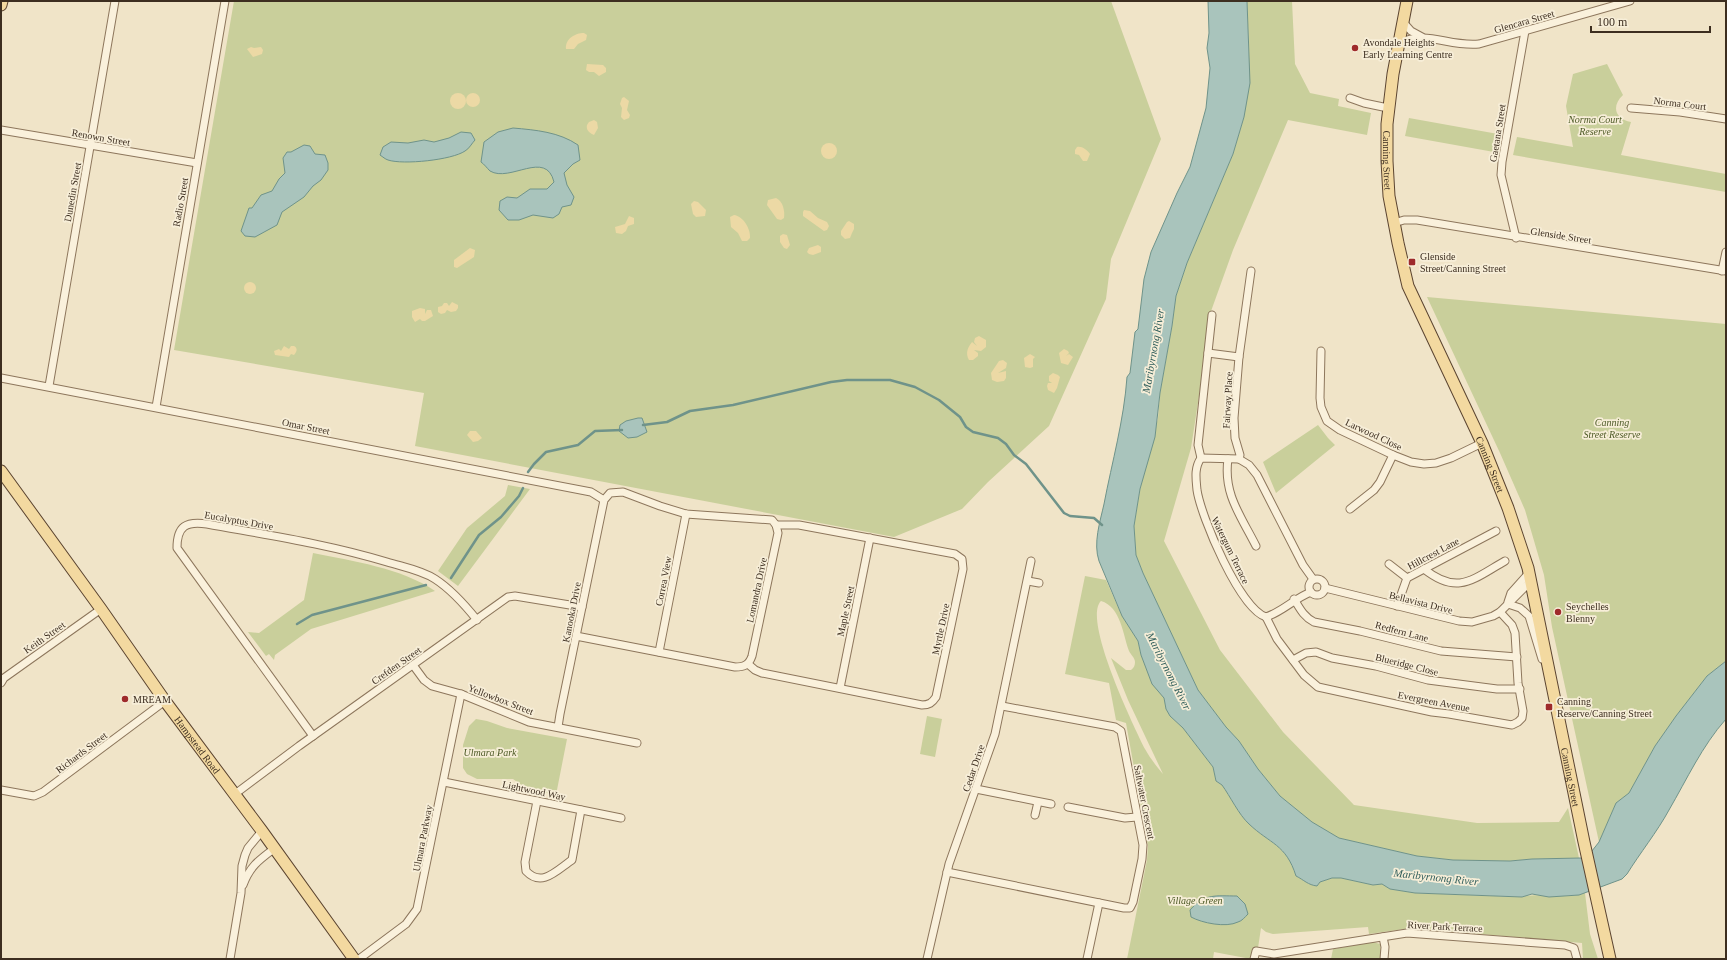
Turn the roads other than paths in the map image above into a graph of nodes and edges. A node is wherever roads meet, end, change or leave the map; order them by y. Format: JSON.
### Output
{"nodes":[{"id":1,"x":2,"y":1,"type":"edge"},
{"id":2,"x":115,"y":1,"type":"edge"},
{"id":3,"x":225,"y":1,"type":"edge"},
{"id":4,"x":1407,"y":1,"type":"edge"},
{"id":5,"x":1630,"y":1,"type":"edge"},
{"id":6,"x":1,"y":5,"type":"edge"},
{"id":7,"x":1402,"y":22,"type":"junction"},
{"id":8,"x":1525,"y":31,"type":"junction"},
{"id":9,"x":1422,"y":37,"type":"junction"},
{"id":10,"x":1398,"y":43,"type":"junction"},
{"id":11,"x":1350,"y":98,"type":"dead end"},
{"id":12,"x":1388,"y":108,"type":"junction"},
{"id":13,"x":1631,"y":108,"type":"dead end"},
{"id":14,"x":1726,"y":119,"type":"edge"},
{"id":15,"x":1,"y":130,"type":"edge"},
{"id":16,"x":90,"y":145,"type":"junction"},
{"id":17,"x":197,"y":163,"type":"junction"},
{"id":18,"x":1394,"y":224,"type":"junction"},
{"id":19,"x":1516,"y":238,"type":"junction"},
{"id":20,"x":1726,"y":252,"type":"edge"},
{"id":21,"x":1251,"y":271,"type":"dead end"},
{"id":22,"x":1724,"y":271,"type":"edge"},
{"id":23,"x":1212,"y":315,"type":"dead end"},
{"id":24,"x":1321,"y":351,"type":"dead end"},
{"id":25,"x":1208,"y":353,"type":"junction"},
{"id":26,"x":1239,"y":356,"type":"junction"},
{"id":27,"x":1,"y":378,"type":"edge"},
{"id":28,"x":49,"y":386,"type":"junction"},
{"id":29,"x":156,"y":407,"type":"junction"},
{"id":30,"x":1482,"y":443,"type":"junction"},
{"id":31,"x":1393,"y":454,"type":"junction"},
{"id":32,"x":1201,"y":458,"type":"junction"},
{"id":33,"x":1228,"y":459,"type":"junction"},
{"id":34,"x":1239,"y":459,"type":"junction"},
{"id":35,"x":1,"y":471,"type":"edge"},
{"id":36,"x":604,"y":500,"type":"junction"},
{"id":37,"x":1350,"y":509,"type":"dead end"},
{"id":38,"x":686,"y":514,"type":"junction"},
{"id":39,"x":776,"y":525,"type":"junction"},
{"id":40,"x":1496,"y":531,"type":"dead end"},
{"id":41,"x":870,"y":538,"type":"junction"},
{"id":42,"x":1256,"y":546,"type":"dead end"},
{"id":43,"x":1031,"y":561,"type":"dead end"},
{"id":44,"x":1505,"y":561,"type":"dead end"},
{"id":45,"x":1389,"y":564,"type":"dead end"},
{"id":46,"x":1424,"y":569,"type":"junction"},
{"id":47,"x":1530,"y":577,"type":"junction"},
{"id":48,"x":1407,"y":578,"type":"junction"},
{"id":49,"x":1313,"y":579,"type":"junction"},
{"id":50,"x":1028,"y":581,"type":"junction"},
{"id":51,"x":1039,"y":583,"type":"dead end"},
{"id":52,"x":1325,"y":588,"type":"junction"},
{"id":53,"x":1311,"y":592,"type":"junction"},
{"id":54,"x":1294,"y":599,"type":"junction"},
{"id":55,"x":1508,"y":604,"type":"junction"},
{"id":56,"x":1397,"y":606,"type":"junction"},
{"id":57,"x":582,"y":607,"type":"junction"},
{"id":58,"x":101,"y":609,"type":"junction"},
{"id":59,"x":1500,"y":612,"type":"junction"},
{"id":60,"x":1266,"y":617,"type":"junction"},
{"id":61,"x":477,"y":620,"type":"junction"},
{"id":62,"x":576,"y":636,"type":"junction"},
{"id":63,"x":659,"y":652,"type":"junction"},
{"id":64,"x":1517,"y":657,"type":"junction"},
{"id":65,"x":1294,"y":660,"type":"junction"},
{"id":66,"x":748,"y":664,"type":"junction"},
{"id":67,"x":413,"y":665,"type":"junction"},
{"id":68,"x":1,"y":683,"type":"edge"},
{"id":69,"x":1552,"y":685,"type":"junction"},
{"id":70,"x":840,"y":688,"type":"junction"},
{"id":71,"x":1520,"y":689,"type":"junction"},
{"id":72,"x":461,"y":694,"type":"junction"},
{"id":73,"x":165,"y":701,"type":"junction"},
{"id":74,"x":1002,"y":706,"type":"junction"},
{"id":75,"x":558,"y":727,"type":"junction"},
{"id":76,"x":313,"y":736,"type":"junction"},
{"id":77,"x":637,"y":743,"type":"dead end"},
{"id":78,"x":444,"y":782,"type":"junction"},
{"id":79,"x":976,"y":789,"type":"junction"},
{"id":80,"x":1,"y":790,"type":"edge"},
{"id":81,"x":235,"y":794,"type":"junction"},
{"id":82,"x":537,"y":801,"type":"junction"},
{"id":83,"x":1038,"y":802,"type":"junction"},
{"id":84,"x":1051,"y":804,"type":"dead end"},
{"id":85,"x":1068,"y":807,"type":"dead end"},
{"id":86,"x":582,"y":810,"type":"junction"},
{"id":87,"x":1035,"y":815,"type":"dead end"},
{"id":88,"x":1137,"y":817,"type":"junction"},
{"id":89,"x":621,"y":818,"type":"dead end"},
{"id":90,"x":262,"y":831,"type":"junction"},
{"id":91,"x":275,"y":848,"type":"junction"},
{"id":92,"x":947,"y":872,"type":"junction"},
{"id":93,"x":241,"y":893,"type":"junction"},
{"id":94,"x":1099,"y":903,"type":"junction"},
{"id":95,"x":1383,"y":937,"type":"junction"},
{"id":96,"x":1255,"y":955,"type":"edge"},
{"id":97,"x":930,"y":958,"type":"edge"},
{"id":98,"x":230,"y":959,"type":"edge"},
{"id":99,"x":354,"y":959,"type":"edge"},
{"id":100,"x":359,"y":959,"type":"edge"},
{"id":101,"x":1087,"y":959,"type":"edge"},
{"id":102,"x":1384,"y":959,"type":"edge"},
{"id":103,"x":1577,"y":959,"type":"edge"},
{"id":104,"x":1610,"y":959,"type":"edge"}],
"edges":[{"from":1,"to":6,"type":"main road"},
{"from":2,"to":16,"type":"street","name":"Dunedin Street"},
{"from":3,"to":17,"type":"street","name":"Radio Street"},
{"from":4,"to":7,"type":"main road","name":"Canning Street"},
{"from":5,"to":8,"type":"street","name":"Glencara Street"},
{"from":7,"to":9,"type":"street","name":"Glencara Street"},
{"from":7,"to":10,"type":"main road","name":"Canning Street"},
{"from":8,"to":9,"type":"street","name":"Glencara Street"},
{"from":8,"to":19,"type":"street","name":"Gaetana Street"},
{"from":9,"to":10,"type":"street","name":"Glencara Street"},
{"from":10,"to":12,"type":"main road","name":"Canning Street"},
{"from":11,"to":12,"type":"street"},
{"from":12,"to":18,"type":"main road","name":"Canning Street"},
{"from":13,"to":14,"type":"street","name":"Norma Court"},
{"from":15,"to":16,"type":"street","name":"Renown Street"},
{"from":16,"to":17,"type":"street","name":"Renown Street"},
{"from":16,"to":28,"type":"street","name":"Dunedin Street"},
{"from":17,"to":29,"type":"street","name":"Radio Street"},
{"from":18,"to":19,"type":"street","name":"Glenside Street"},
{"from":18,"to":30,"type":"main road","name":"Canning Street"},
{"from":19,"to":22,"type":"street","name":"Glenside Street"},
{"from":20,"to":22,"type":"street"},
{"from":21,"to":26,"type":"street","name":"Fairway Place"},
{"from":23,"to":25,"type":"street","name":"Watergum Terrace"},
{"from":24,"to":31,"type":"street","name":"Larwood Close"},
{"from":25,"to":26,"type":"street"},
{"from":25,"to":32,"type":"street","name":"Watergum Terrace"},
{"from":26,"to":34,"type":"street","name":"Fairway Place"},
{"from":27,"to":28,"type":"street","name":"Omar Street"},
{"from":28,"to":29,"type":"street","name":"Omar Street"},
{"from":29,"to":36,"type":"street","name":"Omar Street"},
{"from":30,"to":31,"type":"street","name":"Larwood Close"},
{"from":30,"to":47,"type":"main road","name":"Canning Street"},
{"from":31,"to":37,"type":"street"},
{"from":32,"to":33,"type":"street"},
{"from":32,"to":60,"type":"street","name":"Watergum Terrace"},
{"from":33,"to":34,"type":"street"},
{"from":33,"to":42,"type":"street"},
{"from":34,"to":49,"type":"street"},
{"from":35,"to":58,"type":"main road","name":"Hampstead Road"},
{"from":36,"to":38,"type":"street"},
{"from":36,"to":57,"type":"street","name":"Kanooka Drive"},
{"from":38,"to":39,"type":"street"},
{"from":38,"to":63,"type":"street","name":"Correa View"},
{"from":39,"to":41,"type":"street","name":"Myrtle Drive"},
{"from":39,"to":66,"type":"street","name":"Lomandra Drive"},
{"from":40,"to":46,"type":"street","name":"Hillcrest Lane"},
{"from":41,"to":70,"type":"street","name":"Maple Street"},
{"from":41,"to":70,"type":"street","name":"Myrtle Drive"},
{"from":43,"to":50,"type":"street","name":"Cedar Drive"},
{"from":44,"to":46,"type":"street"},
{"from":45,"to":48,"type":"street"},
{"from":46,"to":48,"type":"street","name":"Hillcrest Lane"},
{"from":47,"to":55,"type":"street","name":"Bellavista Drive"},
{"from":47,"to":69,"type":"main road","name":"Canning Street"},
{"from":48,"to":56,"type":"street","name":"Hillcrest Lane"},
{"from":49,"to":52,"type":"street"},
{"from":49,"to":53,"type":"street"},
{"from":50,"to":51,"type":"street"},
{"from":50,"to":74,"type":"street","name":"Cedar Drive"},
{"from":52,"to":53,"type":"street"},
{"from":52,"to":56,"type":"street","name":"Bellavista Drive"},
{"from":53,"to":54,"type":"street"},
{"from":54,"to":60,"type":"street"},
{"from":54,"to":64,"type":"street","name":"Redfern Lane"},
{"from":55,"to":59,"type":"street","name":"Bellavista Drive"},
{"from":55,"to":69,"type":"street"},
{"from":56,"to":59,"type":"street","name":"Bellavista Drive"},
{"from":57,"to":61,"type":"street","name":"Crefden Street"},
{"from":57,"to":62,"type":"street","name":"Kanooka Drive"},
{"from":58,"to":68,"type":"street","name":"Keith Street"},
{"from":58,"to":73,"type":"main road","name":"Hampstead Road"},
{"from":59,"to":64,"type":"street","name":"Evergreen Avenue"},
{"from":60,"to":65,"type":"street","name":"Evergreen Avenue"},
{"from":61,"to":67,"type":"street","name":"Crefden Street"},
{"from":61,"to":76,"type":"street","name":"Eucalyptus Drive"},
{"from":62,"to":63,"type":"street"},
{"from":62,"to":75,"type":"street","name":"Kanooka Drive"},
{"from":63,"to":66,"type":"street"},
{"from":64,"to":71,"type":"street","name":"Evergreen Avenue"},
{"from":65,"to":71,"type":"street","name":"Blueridge Close"},
{"from":65,"to":71,"type":"street","name":"Evergreen Avenue"},
{"from":66,"to":70,"type":"street","name":"Myrtle Drive"},
{"from":67,"to":72,"type":"street","name":"Yellowbox Street"},
{"from":67,"to":76,"type":"street","name":"Crefden Street"},
{"from":69,"to":104,"type":"main road","name":"Canning Street"},
{"from":72,"to":75,"type":"street","name":"Yellowbox Street"},
{"from":72,"to":78,"type":"street","name":"Ulmara Parkway"},
{"from":73,"to":80,"type":"street","name":"Richards Street"},
{"from":73,"to":81,"type":"main road","name":"Hampstead Road"},
{"from":74,"to":79,"type":"street","name":"Cedar Drive"},
{"from":74,"to":88,"type":"street","name":"Saltwater Crescent"},
{"from":75,"to":77,"type":"street","name":"Yellowbox Street"},
{"from":76,"to":81,"type":"street","name":"Crefden Street"},
{"from":78,"to":82,"type":"street","name":"Lightwood Way"},
{"from":78,"to":100,"type":"street","name":"Ulmara Parkway"},
{"from":79,"to":83,"type":"street"},
{"from":79,"to":92,"type":"street","name":"Cedar Drive"},
{"from":81,"to":90,"type":"main road","name":"Hampstead Road"},
{"from":82,"to":86,"type":"street","name":"Lightwood Way"},
{"from":82,"to":86,"type":"street"},
{"from":83,"to":84,"type":"street"},
{"from":83,"to":87,"type":"street"},
{"from":85,"to":88,"type":"street"},
{"from":86,"to":89,"type":"street","name":"Lightwood Way"},
{"from":88,"to":94,"type":"street","name":"Saltwater Crescent"},
{"from":90,"to":91,"type":"main road","name":"Hampstead Road"},
{"from":90,"to":93,"type":"street"},
{"from":91,"to":93,"type":"street"},
{"from":91,"to":99,"type":"main road","name":"Hampstead Road"},
{"from":92,"to":94,"type":"street","name":"Saltwater Crescent"},
{"from":92,"to":97,"type":"street","name":"Cedar Drive"},
{"from":93,"to":98,"type":"street"},
{"from":94,"to":101,"type":"street"},
{"from":95,"to":96,"type":"street","name":"River Park Terrace"},
{"from":95,"to":102,"type":"street"},
{"from":95,"to":103,"type":"street","name":"River Park Terrace"}]}
